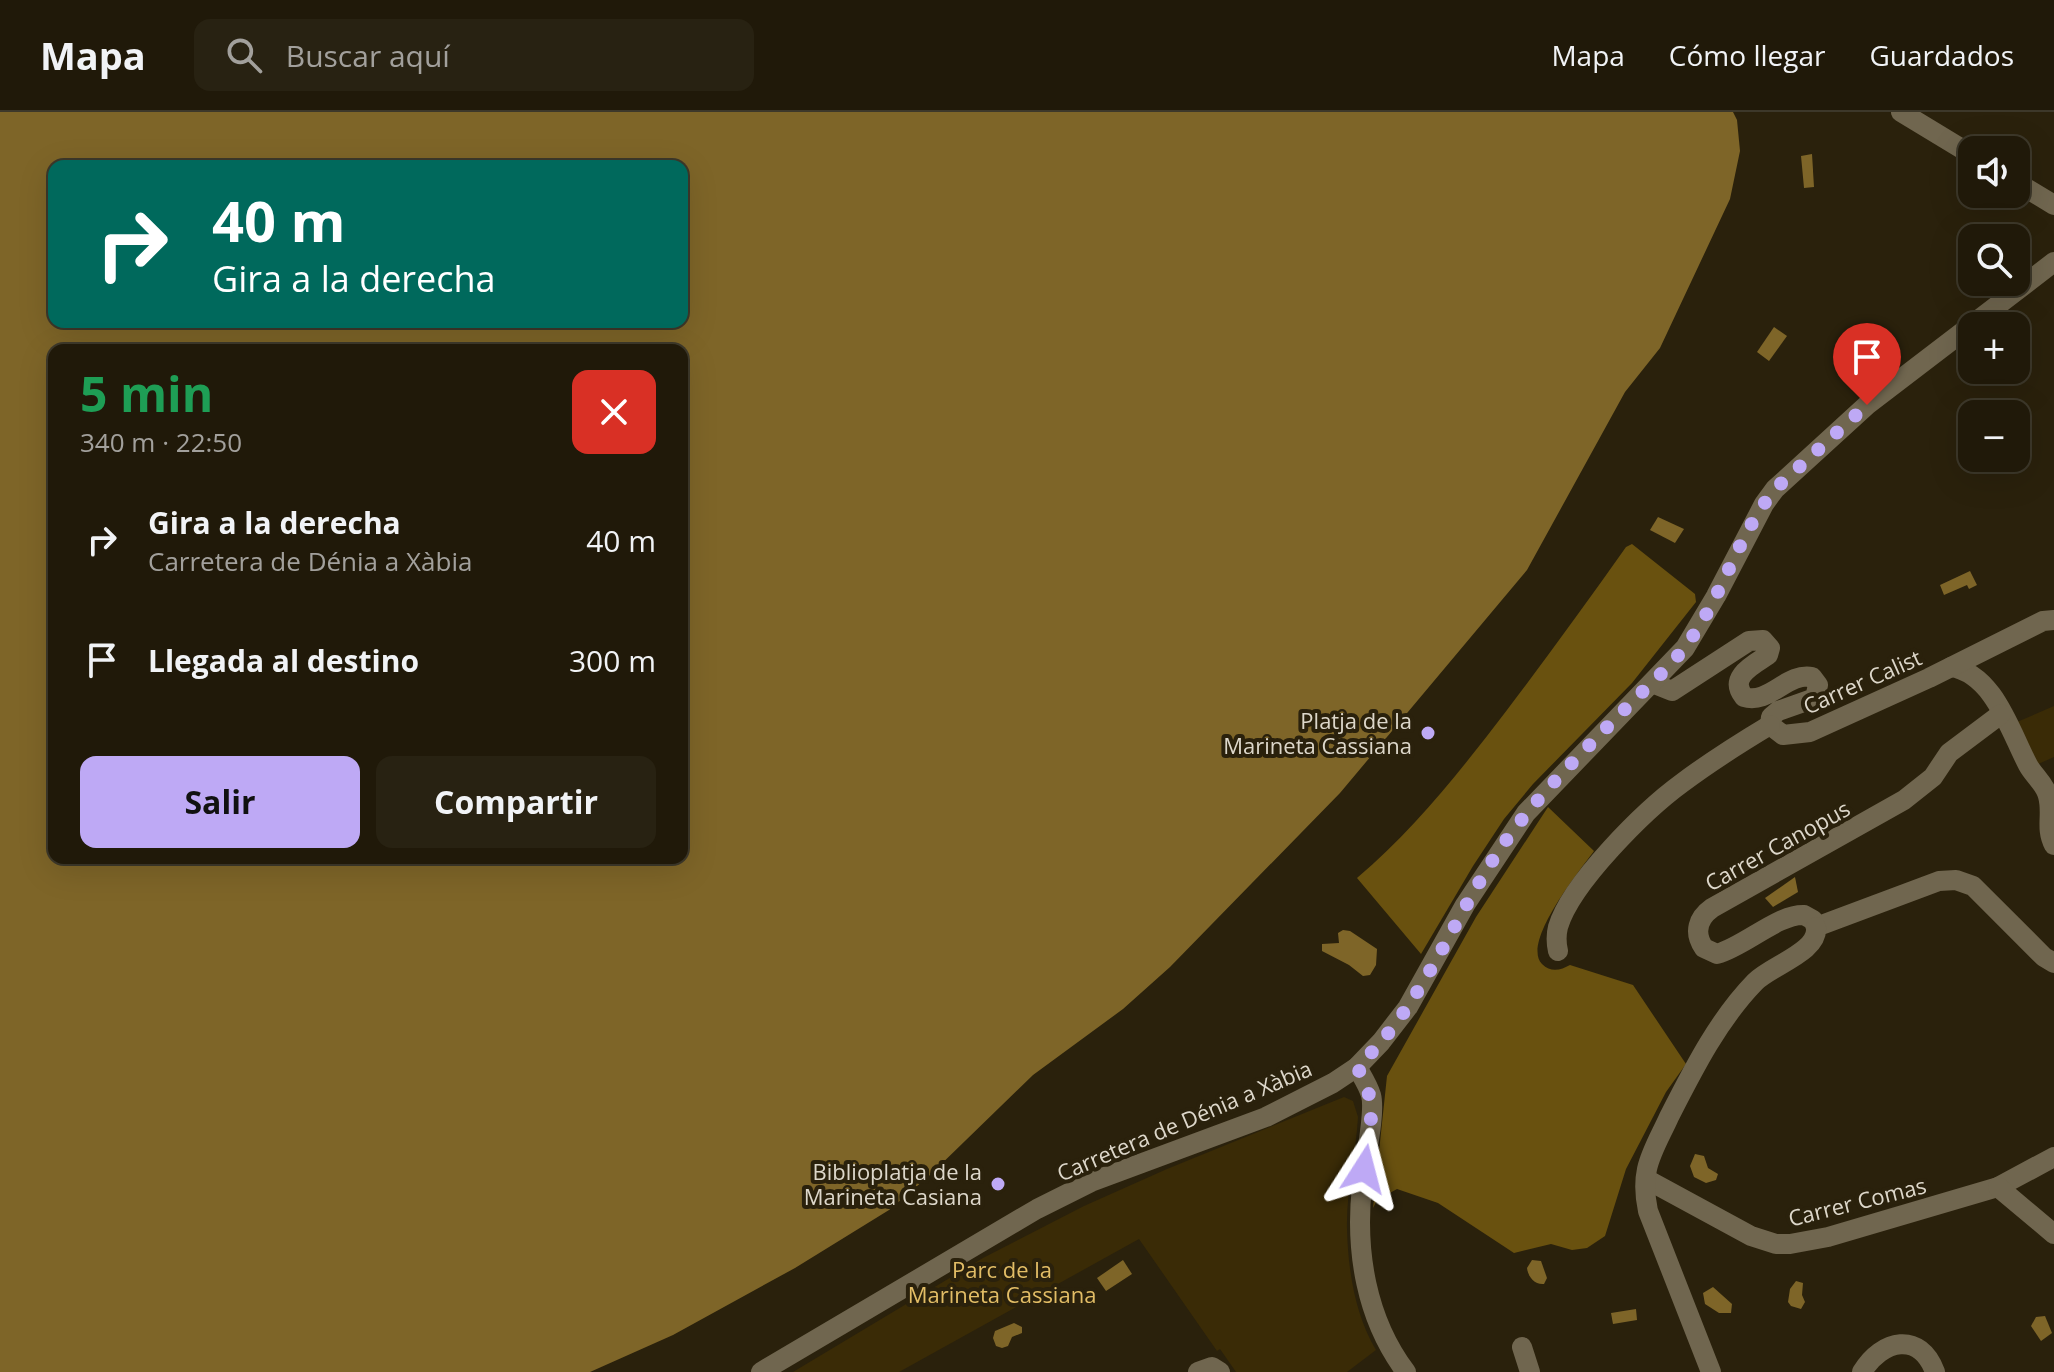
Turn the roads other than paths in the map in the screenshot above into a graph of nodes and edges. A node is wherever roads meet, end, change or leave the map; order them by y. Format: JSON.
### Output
{"nodes":[{"id":1,"x":1901,"y":112,"type":"edge"},
{"id":2,"x":1958,"y":147,"type":"edge"},
{"id":3,"x":2030,"y":190,"type":"edge"},
{"id":4,"x":2054,"y":205,"type":"edge"},
{"id":5,"x":2052,"y":269,"type":"edge"},
{"id":6,"x":2054,"y":620,"type":"edge"},
{"id":7,"x":1951,"y":667,"type":"junction"},
{"id":8,"x":1652,"y":683,"type":"junction"},
{"id":9,"x":2001,"y":714,"type":"junction"},
{"id":10,"x":1770,"y":725,"type":"junction"},
{"id":11,"x":2054,"y":845,"type":"edge"},
{"id":12,"x":1816,"y":927,"type":"junction"},
{"id":13,"x":1558,"y":951,"type":"dead end"},
{"id":14,"x":2054,"y":963,"type":"edge"},
{"id":15,"x":1357,"y":1067,"type":"junction"},
{"id":16,"x":2054,"y":1157,"type":"edge"},
{"id":17,"x":1646,"y":1179,"type":"junction"},
{"id":18,"x":1998,"y":1187,"type":"junction"},
{"id":19,"x":2054,"y":1234,"type":"edge"},
{"id":20,"x":1522,"y":1347,"type":"dead end"},
{"id":21,"x":761,"y":1372,"type":"edge"},
{"id":22,"x":1198,"y":1372,"type":"edge"},
{"id":23,"x":1220,"y":1372,"type":"edge"},
{"id":24,"x":1406,"y":1372,"type":"edge"},
{"id":25,"x":1530,"y":1372,"type":"edge"},
{"id":26,"x":1711,"y":1372,"type":"edge"},
{"id":27,"x":1862,"y":1372,"type":"edge"},
{"id":28,"x":1935,"y":1372,"type":"edge"}],
"edges":[{"from":1,"to":2,"type":"street"},
{"from":3,"to":4,"type":"street"},
{"from":5,"to":8,"type":"street","name":"Carretera de Dénia a Xàbia"},
{"from":6,"to":7,"type":"street","name":"Carrer Calist"},
{"from":7,"to":9,"type":"street","name":"Carrer Calist"},
{"from":7,"to":10,"type":"street","name":"Carrer Calist"},
{"from":8,"to":10,"type":"street","name":"Carrer Calist"},
{"from":8,"to":15,"type":"street","name":"Carretera de Dénia a Xàbia"},
{"from":9,"to":11,"type":"street","name":"Carrer Calist"},
{"from":9,"to":12,"type":"street","name":"Carrer Canopus"},
{"from":10,"to":13,"type":"street"},
{"from":12,"to":14,"type":"street","name":"Carrer Canopus"},
{"from":12,"to":17,"type":"street"},
{"from":15,"to":21,"type":"street","name":"Carretera de Dénia a Xàbia"},
{"from":15,"to":24,"type":"street"},
{"from":16,"to":18,"type":"street","name":"Carrer Comas"},
{"from":17,"to":18,"type":"street","name":"Carrer Comas"},
{"from":17,"to":26,"type":"street"},
{"from":18,"to":19,"type":"street"},
{"from":20,"to":25,"type":"street"},
{"from":22,"to":23,"type":"street"},
{"from":27,"to":28,"type":"street"}]}
